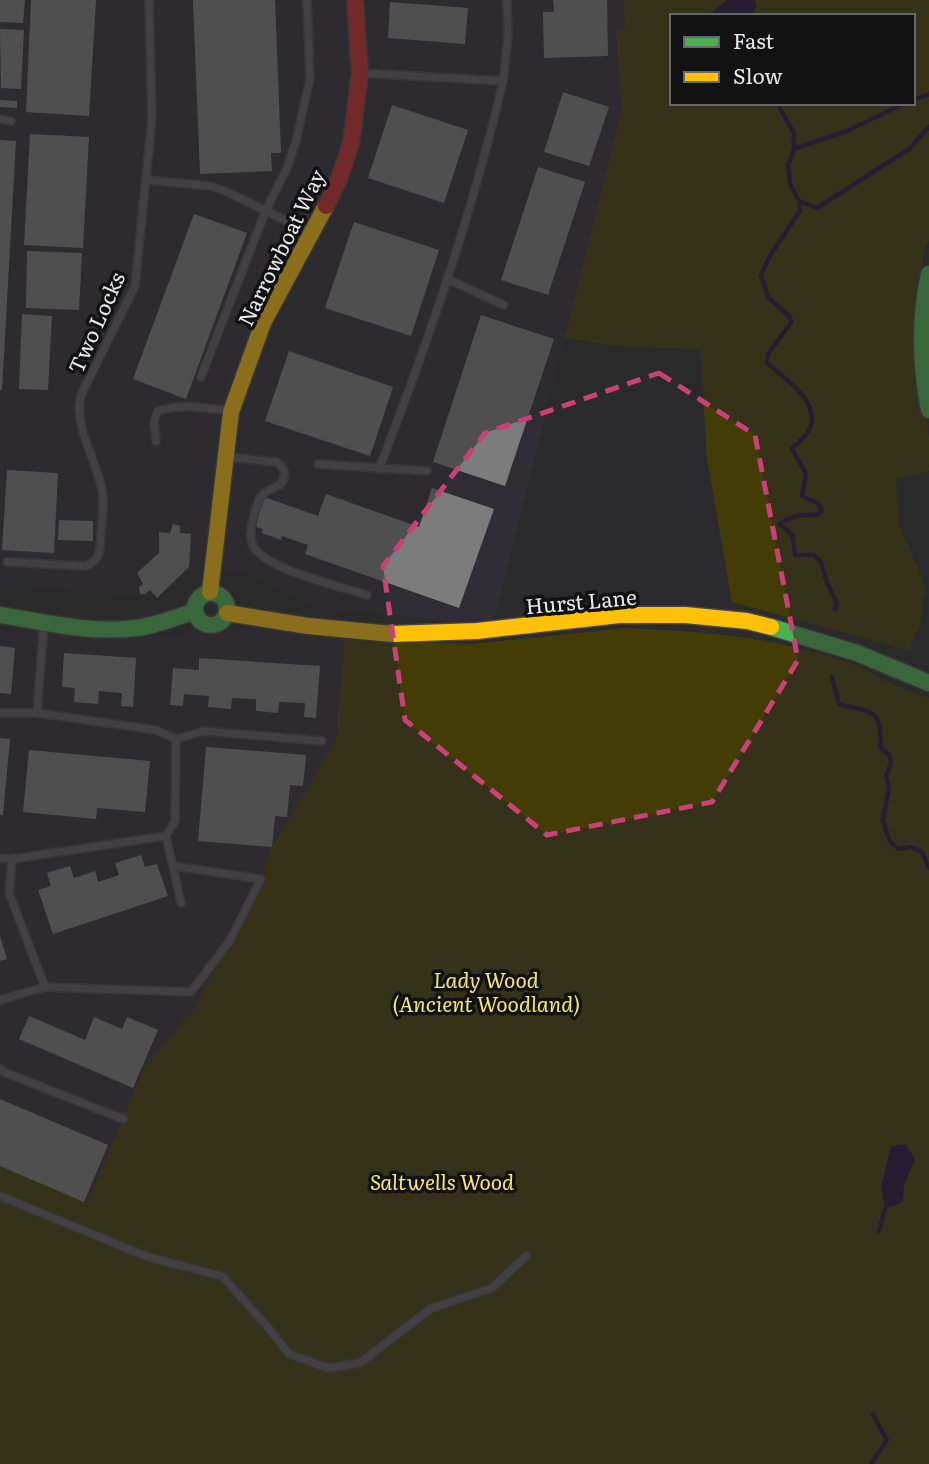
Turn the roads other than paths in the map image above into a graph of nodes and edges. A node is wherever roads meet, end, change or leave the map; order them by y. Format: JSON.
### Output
{"nodes":[{"id":1,"x":149,"y":0,"type":"edge"},
{"id":2,"x":307,"y":0,"type":"edge"},
{"id":3,"x":355,"y":0,"type":"edge"},
{"id":4,"x":507,"y":0,"type":"edge"},
{"id":5,"x":360,"y":73,"type":"junction"},
{"id":6,"x":503,"y":81,"type":"junction"},
{"id":7,"x":0,"y":119,"type":"edge"},
{"id":8,"x":11,"y":121,"type":"dead end"},
{"id":9,"x":146,"y":180,"type":"junction"},
{"id":10,"x":266,"y":210,"type":"junction"},
{"id":11,"x":313,"y":234,"type":"junction"},
{"id":12,"x":929,"y":274,"type":"edge"},
{"id":13,"x":447,"y":279,"type":"junction"},
{"id":14,"x":504,"y":305,"type":"dead end"},
{"id":15,"x":201,"y":377,"type":"dead end"},
{"id":16,"x":929,"y":410,"type":"edge"},
{"id":17,"x":232,"y":411,"type":"junction"},
{"id":18,"x":156,"y":441,"type":"dead end"},
{"id":19,"x":226,"y":457,"type":"junction"},
{"id":20,"x":318,"y":464,"type":"dead end"},
{"id":21,"x":379,"y":469,"type":"junction"},
{"id":22,"x":427,"y":471,"type":"dead end"},
{"id":23,"x":7,"y":562,"type":"dead end"},
{"id":24,"x":210,"y":593,"type":"junction"},
{"id":25,"x":367,"y":595,"type":"dead end"},
{"id":26,"x":194,"y":612,"type":"junction"},
{"id":27,"x":227,"y":613,"type":"junction"},
{"id":28,"x":0,"y":615,"type":"edge"},
{"id":29,"x":44,"y":623,"type":"junction"},
{"id":30,"x":929,"y":682,"type":"edge"},
{"id":31,"x":0,"y":713,"type":"edge"},
{"id":32,"x":37,"y":713,"type":"junction"},
{"id":33,"x":176,"y":739,"type":"junction"},
{"id":34,"x":322,"y":741,"type":"dead end"},
{"id":35,"x":166,"y":836,"type":"junction"},
{"id":36,"x":0,"y":858,"type":"edge"},
{"id":37,"x":12,"y":859,"type":"junction"},
{"id":38,"x":173,"y":866,"type":"junction"},
{"id":39,"x":181,"y":902,"type":"dead end"},
{"id":40,"x":45,"y":987,"type":"junction"},
{"id":41,"x":0,"y":1000,"type":"edge"},
{"id":42,"x":0,"y":1068,"type":"edge"},
{"id":43,"x":122,"y":1119,"type":"dead end"},
{"id":44,"x":0,"y":1196,"type":"edge"},
{"id":45,"x":526,"y":1256,"type":"dead end"}],
"edges":[{"from":1,"to":9,"type":"lane","name":"Two Locks"},
{"from":2,"to":10,"type":"lane"},
{"from":3,"to":5,"type":"street","name":"Narrowboat Way"},
{"from":4,"to":6,"type":"lane"},
{"from":5,"to":6,"type":"lane"},
{"from":5,"to":11,"type":"street","name":"Narrowboat Way"},
{"from":6,"to":13,"type":"lane"},
{"from":7,"to":8,"type":"lane"},
{"from":9,"to":10,"type":"lane"},
{"from":9,"to":23,"type":"lane","name":"Two Locks"},
{"from":10,"to":11,"type":"lane"},
{"from":10,"to":15,"type":"lane"},
{"from":11,"to":17,"type":"street","name":"Narrowboat Way"},
{"from":12,"to":16,"type":"street"},
{"from":13,"to":14,"type":"lane"},
{"from":13,"to":21,"type":"lane"},
{"from":17,"to":18,"type":"lane"},
{"from":17,"to":19,"type":"street","name":"Narrowboat Way"},
{"from":19,"to":24,"type":"street","name":"Narrowboat Way"},
{"from":19,"to":25,"type":"lane"},
{"from":20,"to":21,"type":"lane"},
{"from":21,"to":22,"type":"lane"},
{"from":24,"to":26,"type":"street"},
{"from":24,"to":27,"type":"street"},
{"from":26,"to":27,"type":"street"},
{"from":26,"to":29,"type":"street"},
{"from":27,"to":30,"type":"street","name":"Hurst Lane"},
{"from":28,"to":29,"type":"street"},
{"from":29,"to":32,"type":"lane"},
{"from":31,"to":32,"type":"lane"},
{"from":32,"to":33,"type":"lane"},
{"from":33,"to":34,"type":"lane"},
{"from":33,"to":35,"type":"lane"},
{"from":35,"to":37,"type":"lane"},
{"from":35,"to":38,"type":"lane"},
{"from":36,"to":37,"type":"lane"},
{"from":37,"to":40,"type":"lane"},
{"from":38,"to":39,"type":"lane"},
{"from":38,"to":40,"type":"lane"},
{"from":40,"to":41,"type":"lane"},
{"from":42,"to":43,"type":"lane"},
{"from":44,"to":45,"type":"lane"}]}
